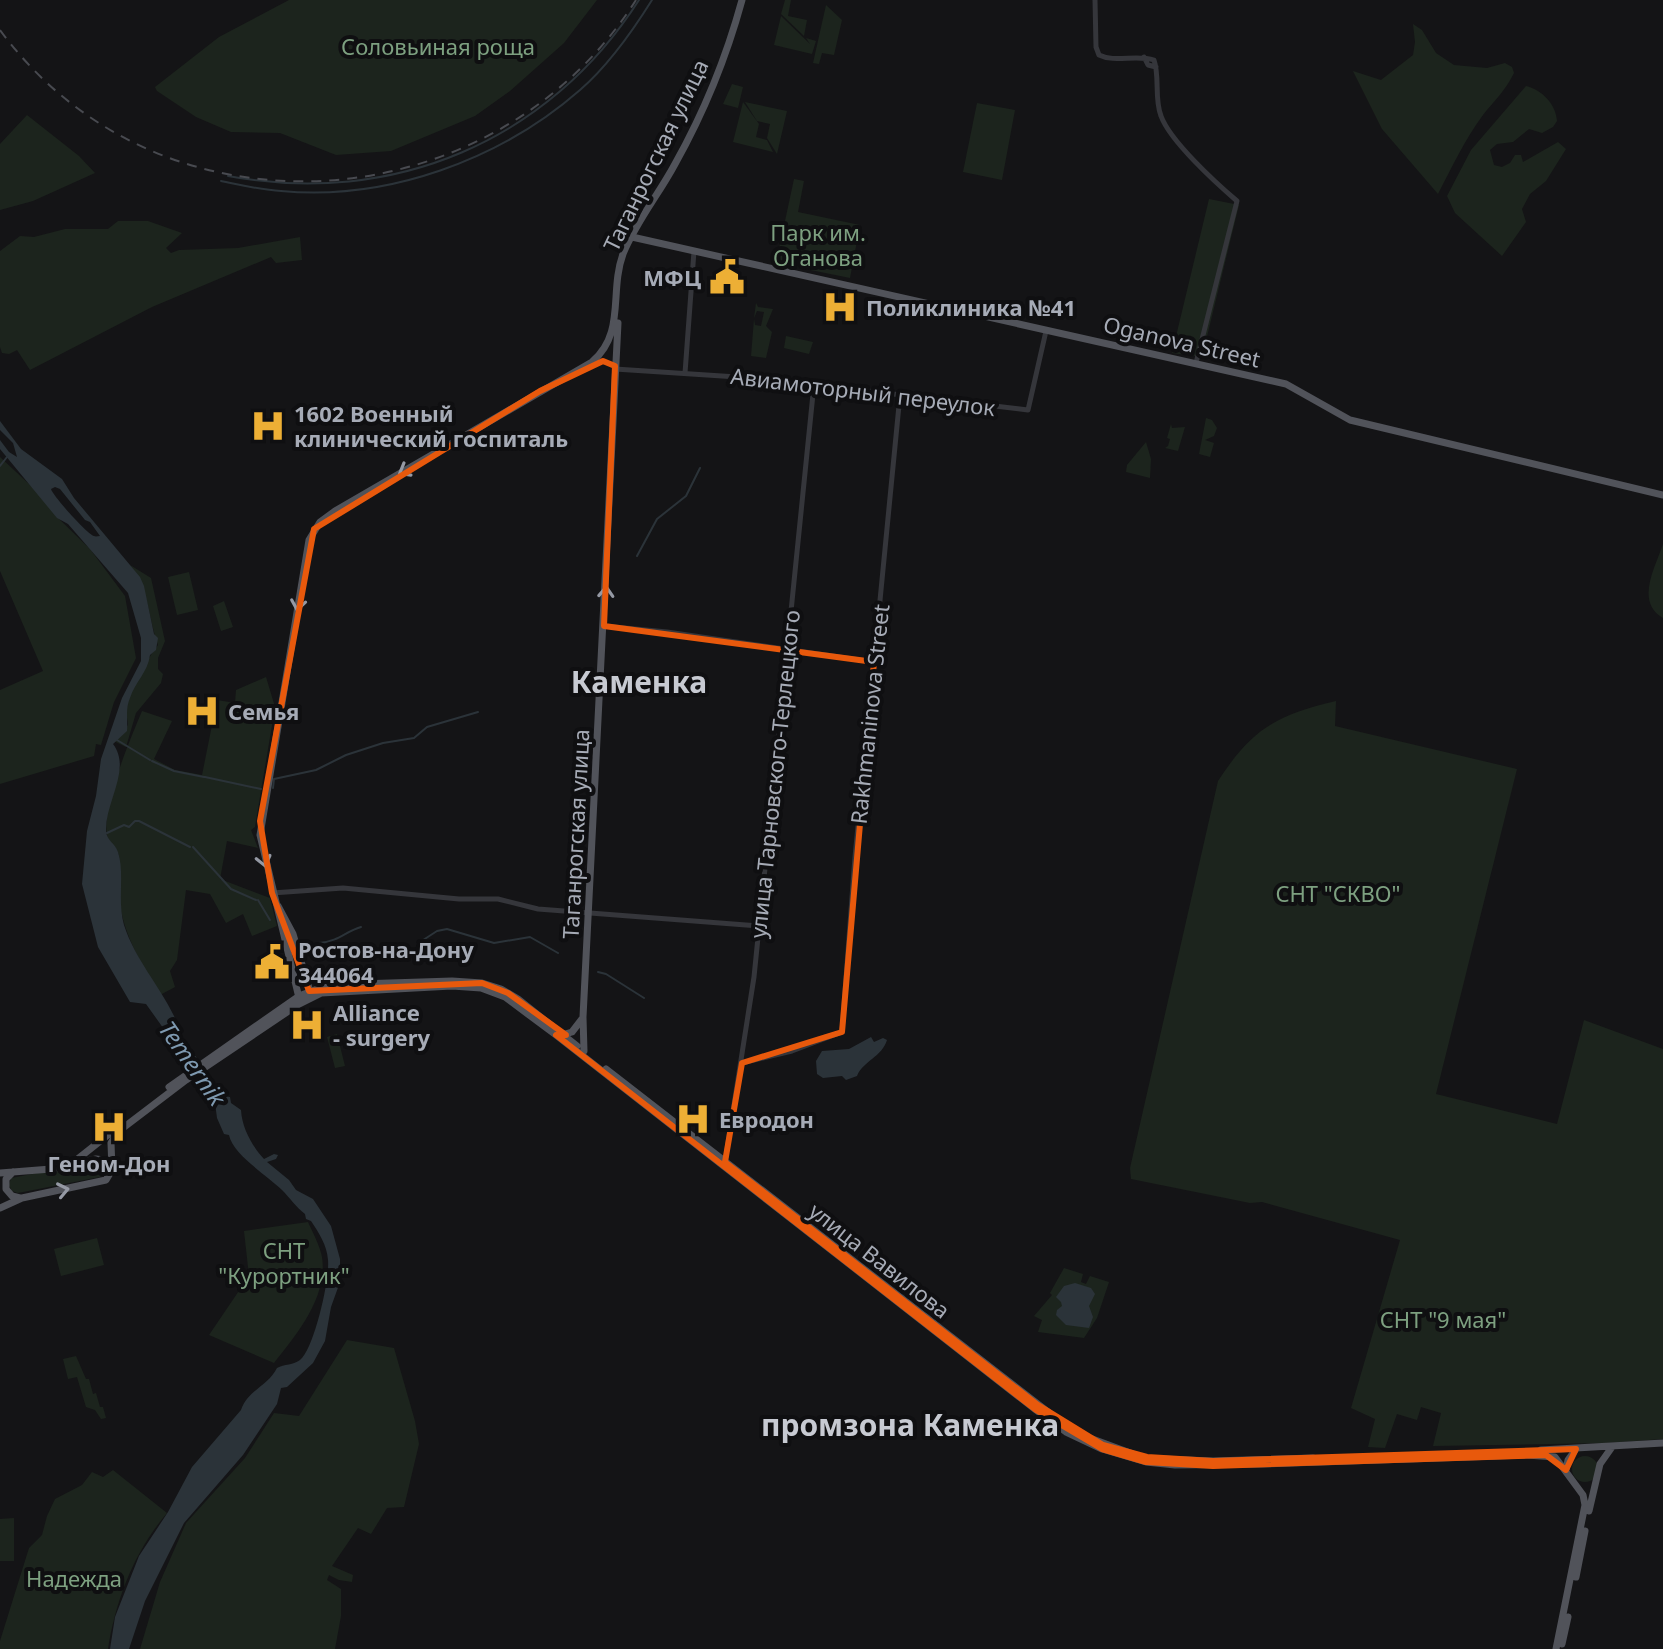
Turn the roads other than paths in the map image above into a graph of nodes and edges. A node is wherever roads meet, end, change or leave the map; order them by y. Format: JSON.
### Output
{"nodes":[{"id":1,"x":745,"y":0,"type":"edge"},
{"id":2,"x":1095,"y":0,"type":"edge"},
{"id":3,"x":634,"y":237,"type":"junction"},
{"id":4,"x":694,"y":251,"type":"junction"},
{"id":5,"x":1047,"y":330,"type":"junction"},
{"id":6,"x":592,"y":362,"type":"junction"},
{"id":7,"x":1196,"y":363,"type":"junction"},
{"id":8,"x":615,"y":367,"type":"junction"},
{"id":9,"x":685,"y":373,"type":"junction"},
{"id":10,"x":814,"y":384,"type":"junction"},
{"id":11,"x":900,"y":395,"type":"junction"},
{"id":12,"x":1663,"y":495,"type":"edge"},
{"id":13,"x":604,"y":626,"type":"junction"},
{"id":14,"x":786,"y":649,"type":"junction"},
{"id":15,"x":874,"y":662,"type":"junction"},
{"id":16,"x":272,"y":893,"type":"junction"},
{"id":17,"x":589,"y":912,"type":"junction"},
{"id":18,"x":759,"y":926,"type":"junction"},
{"id":19,"x":286,"y":949,"type":"junction"},
{"id":20,"x":300,"y":964,"type":"junction"},
{"id":21,"x":310,"y":994,"type":"junction"},
{"id":22,"x":299,"y":1000,"type":"junction"},
{"id":23,"x":583,"y":1017,"type":"junction"},
{"id":24,"x":560,"y":1035,"type":"junction"},
{"id":25,"x":584,"y":1051,"type":"junction"},
{"id":26,"x":742,"y":1063,"type":"junction"},
{"id":27,"x":117,"y":1131,"type":"junction"},
{"id":28,"x":725,"y":1162,"type":"junction"},
{"id":29,"x":70,"y":1165,"type":"junction"},
{"id":30,"x":112,"y":1168,"type":"junction"},
{"id":31,"x":13,"y":1172,"type":"junction"},
{"id":32,"x":0,"y":1173,"type":"edge"},
{"id":33,"x":22,"y":1198,"type":"junction"},
{"id":34,"x":0,"y":1208,"type":"edge"},
{"id":35,"x":1663,"y":1443,"type":"edge"},
{"id":36,"x":1612,"y":1447,"type":"junction"},
{"id":37,"x":1579,"y":1449,"type":"junction"},
{"id":38,"x":1600,"y":1464,"type":"junction"},
{"id":39,"x":1566,"y":1470,"type":"junction"},
{"id":40,"x":1596,"y":1482,"type":"junction"},
{"id":41,"x":1576,"y":1485,"type":"junction"},
{"id":42,"x":1559,"y":1649,"type":"edge"}],
"edges":[{"from":1,"to":3,"type":"main road","name":"Таганрогская улица"},
{"from":2,"to":7,"type":"street"},
{"from":3,"to":4,"type":"main road","name":"Oganova Street"},
{"from":3,"to":6,"type":"main road","name":"Таганрогская улица"},
{"from":3,"to":8,"type":"main road","name":"Таганрогская улица"},
{"from":4,"to":5,"type":"main road","name":"Oganova Street"},
{"from":4,"to":9,"type":"street"},
{"from":5,"to":7,"type":"main road","name":"Oganova Street"},
{"from":5,"to":11,"type":"street","name":"Авиамоторный переулок"},
{"from":6,"to":8,"type":"main road"},
{"from":6,"to":16,"type":"main road","one_way":true},
{"from":7,"to":12,"type":"main road","name":"Oganova Street"},
{"from":8,"to":9,"type":"street","name":"Авиамоторный переулок"},
{"from":13,"to":8,"type":"main road","name":"Таганрогская улица","one_way":true},
{"from":9,"to":10,"type":"street","name":"Авиамоторный переулок"},
{"from":10,"to":11,"type":"street","name":"Авиамоторный переулок"},
{"from":10,"to":14,"type":"street","name":"улица Тарновского-Терлецкого"},
{"from":11,"to":15,"type":"street","name":"Rakhmaninova Street"},
{"from":13,"to":14,"type":"street"},
{"from":13,"to":17,"type":"main road","name":"Таганрогская улица"},
{"from":14,"to":15,"type":"street"},
{"from":14,"to":18,"type":"street","name":"улица Тарновского-Терлецкого"},
{"from":15,"to":26,"type":"street","name":"Rakhmaninova Street"},
{"from":16,"to":17,"type":"street"},
{"from":16,"to":19,"type":"main road"},
{"from":16,"to":20,"type":"main road"},
{"from":17,"to":18,"type":"street"},
{"from":17,"to":23,"type":"main road","name":"Таганрогская улица"},
{"from":18,"to":26,"type":"street","name":"улица Тарновского-Терлецкого"},
{"from":19,"to":20,"type":"main road"},
{"from":19,"to":22,"type":"main road"},
{"from":20,"to":21,"type":"main road"},
{"from":21,"to":22,"type":"main road","name":"улица Вавилова"},
{"from":21,"to":24,"type":"main road","name":"улица Вавилова"},
{"from":22,"to":27,"type":"main road","name":"улица Вавилова"},
{"from":23,"to":24,"type":"main road"},
{"from":23,"to":25,"type":"main road","name":"Таганрогская улица"},
{"from":24,"to":25,"type":"main road","name":"улица Вавилова"},
{"from":24,"to":39,"type":"main road","name":"улица Вавилова"},
{"from":25,"to":28,"type":"main road","name":"улица Вавилова"},
{"from":26,"to":28,"type":"street","name":"улица Тарновского-Терлецкого"},
{"from":27,"to":29,"type":"main road","name":"улица Вавилова"},
{"from":27,"to":30,"type":"main road"},
{"from":28,"to":37,"type":"main road","name":"улица Вавилова"},
{"from":29,"to":30,"type":"main road"},
{"from":29,"to":31,"type":"main road"},
{"from":33,"to":30,"type":"main road","one_way":true},
{"from":31,"to":32,"type":"main road"},
{"from":31,"to":33,"type":"main road"},
{"from":33,"to":34,"type":"main road"},
{"from":35,"to":36,"type":"main road","name":"улица Вавилова"},
{"from":36,"to":37,"type":"main road","name":"улица Вавилова"},
{"from":36,"to":38,"type":"main road"},
{"from":37,"to":38,"type":"main road"},
{"from":37,"to":39,"type":"main road"},
{"from":38,"to":40,"type":"main road"},
{"from":39,"to":41,"type":"main road"},
{"from":40,"to":41,"type":"main road"},
{"from":40,"to":42,"type":"main road"},
{"from":41,"to":42,"type":"main road"}]}
